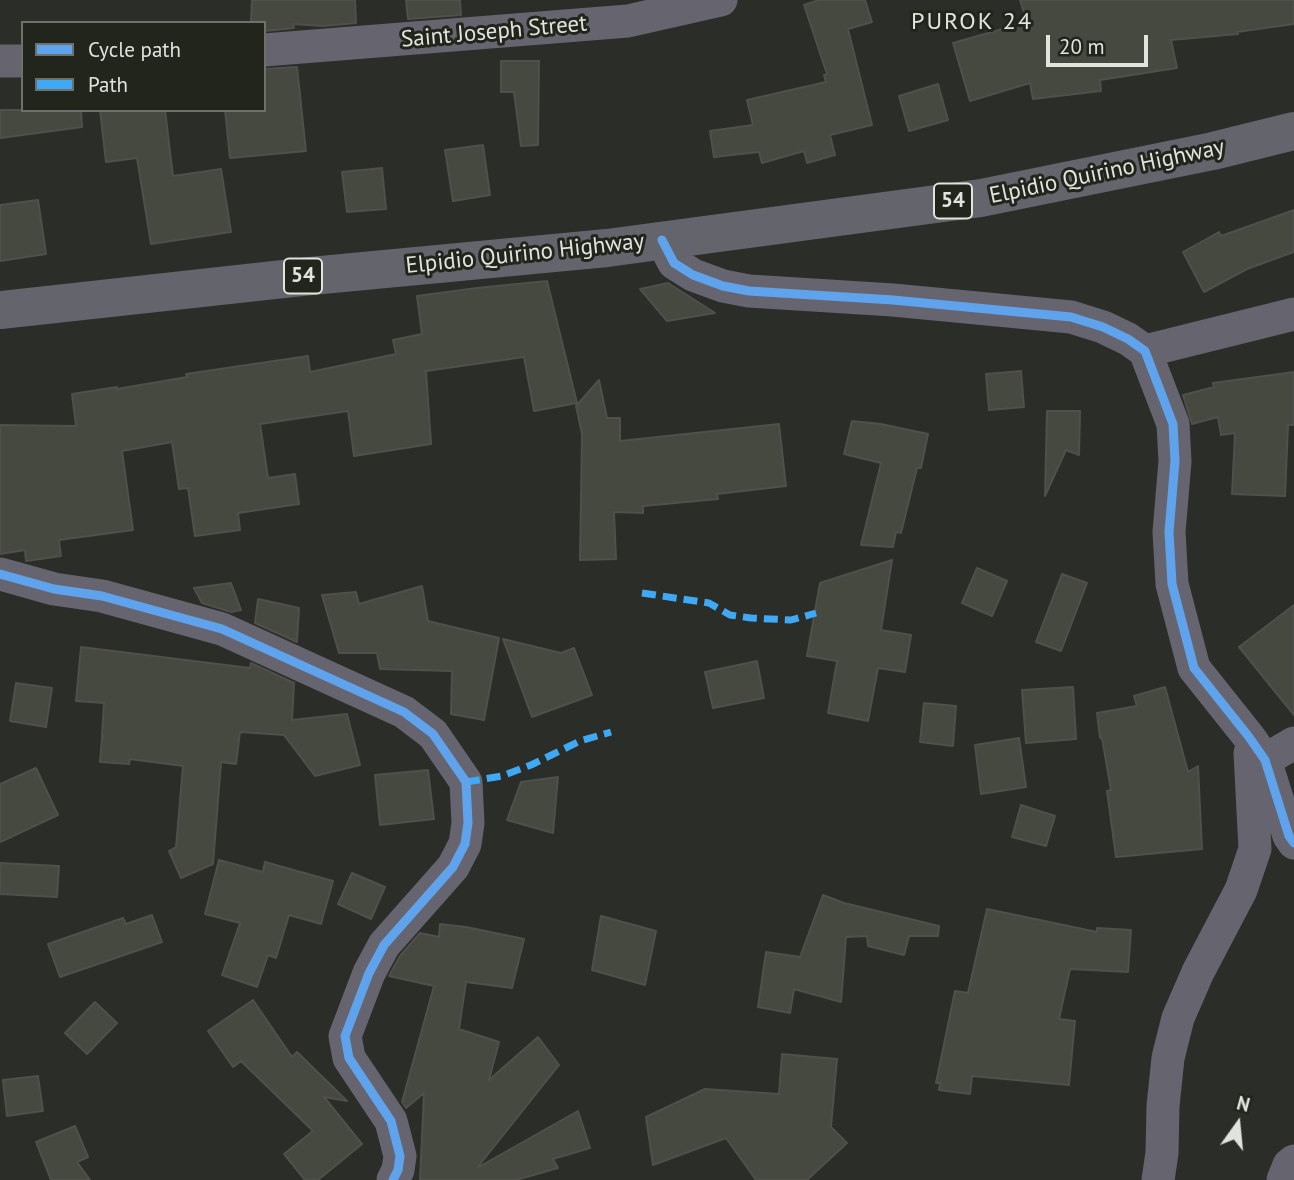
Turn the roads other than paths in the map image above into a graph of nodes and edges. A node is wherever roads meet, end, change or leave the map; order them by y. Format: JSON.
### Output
{"nodes":[{"id":1,"x":721,"y":0,"type":"edge"},
{"id":2,"x":266,"y":50,"type":"edge"},
{"id":3,"x":0,"y":61,"type":"edge"},
{"id":4,"x":21,"y":61,"type":"edge"},
{"id":5,"x":1294,"y":131,"type":"edge"},
{"id":6,"x":662,"y":240,"type":"junction"},
{"id":7,"x":0,"y":310,"type":"edge"},
{"id":8,"x":1294,"y":314,"type":"edge"},
{"id":9,"x":1145,"y":351,"type":"junction"},
{"id":10,"x":0,"y":574,"type":"edge"},
{"id":11,"x":1294,"y":743,"type":"edge"},
{"id":12,"x":1257,"y":748,"type":"junction"},
{"id":13,"x":1294,"y":843,"type":"edge"},
{"id":14,"x":1294,"y":1161,"type":"edge"},
{"id":15,"x":393,"y":1180,"type":"edge"},
{"id":16,"x":1158,"y":1180,"type":"edge"},
{"id":17,"x":1283,"y":1180,"type":"edge"}],
"edges":[{"from":1,"to":2,"type":"street","name":"Saint Joseph Street"},
{"from":3,"to":4,"type":"street"},
{"from":5,"to":6,"type":"highway","name":"Elpidio Quirino Highway","number":"54"},
{"from":6,"to":7,"type":"highway","name":"Elpidio Quirino Highway","number":"54"},
{"from":6,"to":9,"type":"street"},
{"from":8,"to":9,"type":"street"},
{"from":9,"to":12,"type":"street"},
{"from":10,"to":15,"type":"street"},
{"from":11,"to":12,"type":"street"},
{"from":12,"to":13,"type":"street"},
{"from":12,"to":16,"type":"street"},
{"from":14,"to":17,"type":"street"}]}
